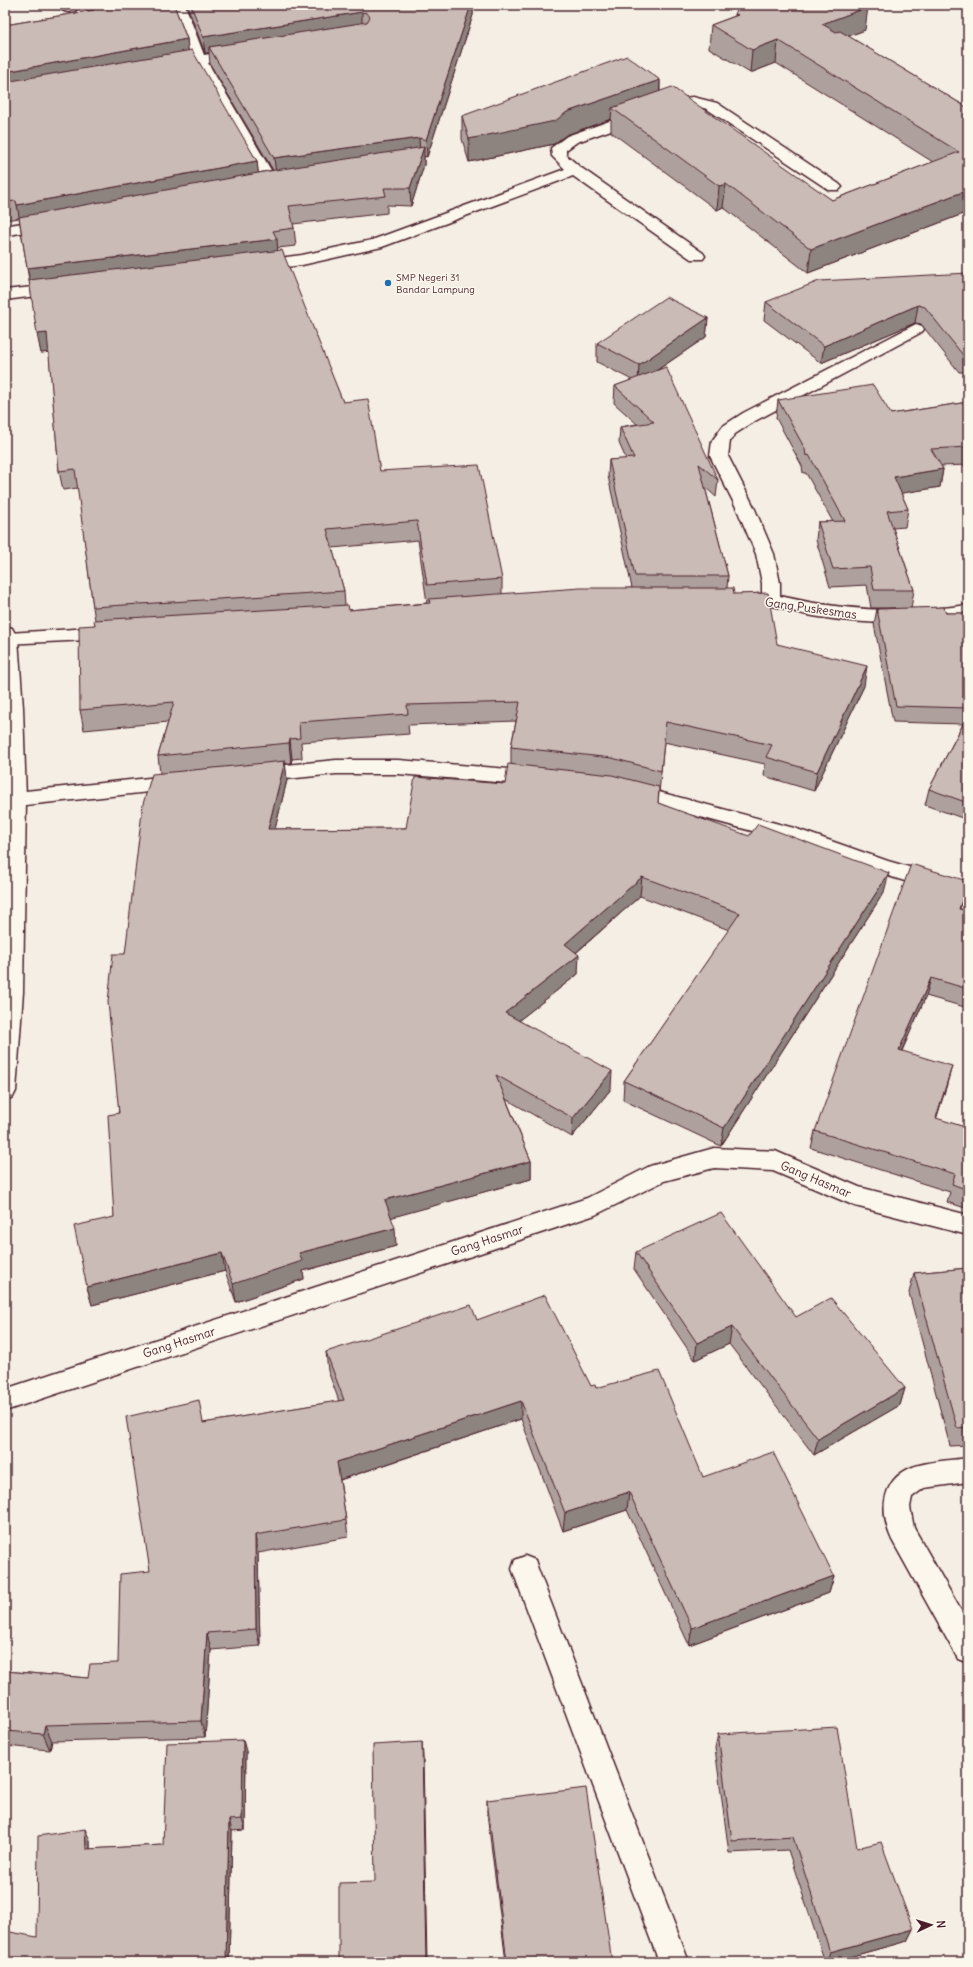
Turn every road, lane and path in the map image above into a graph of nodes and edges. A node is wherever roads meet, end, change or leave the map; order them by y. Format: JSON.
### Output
{"nodes":[{"id":1,"x":178,"y":5,"type":"edge"},
{"id":2,"x":253,"y":51,"type":"edge"},
{"id":3,"x":199,"y":60,"type":"junction"},
{"id":4,"x":160,"y":67,"type":"edge"},
{"id":5,"x":575,"y":170,"type":"junction"},
{"id":6,"x":286,"y":180,"type":"edge"},
{"id":7,"x":270,"y":182,"type":"junction"},
{"id":8,"x":255,"y":185,"type":"edge"},
{"id":9,"x":834,"y":188,"type":"dead end"},
{"id":10,"x":60,"y":221,"type":"edge"},
{"id":11,"x":5,"y":231,"type":"edge"},
{"id":12,"x":698,"y":256,"type":"dead end"},
{"id":13,"x":239,"y":268,"type":"edge"},
{"id":14,"x":75,"y":287,"type":"edge"},
{"id":15,"x":5,"y":296,"type":"edge"},
{"id":16,"x":916,"y":329,"type":"edge"},
{"id":17,"x":723,"y":600,"type":"edge"},
{"id":18,"x":771,"y":600,"type":"junction"},
{"id":19,"x":968,"y":611,"type":"edge"},
{"id":20,"x":127,"y":631,"type":"edge"},
{"id":21,"x":6,"y":636,"type":"edge"},
{"id":22,"x":234,"y":777,"type":"edge"},
{"id":23,"x":556,"y":780,"type":"edge"},
{"id":24,"x":196,"y":781,"type":"edge"},
{"id":25,"x":611,"y":786,"type":"edge"},
{"id":26,"x":16,"y":799,"type":"junction"},
{"id":27,"x":968,"y":892,"type":"edge"},
{"id":28,"x":5,"y":1091,"type":"edge"},
{"id":29,"x":968,"y":1225,"type":"edge"},
{"id":30,"x":5,"y":1400,"type":"edge"},
{"id":31,"x":968,"y":1470,"type":"edge"},
{"id":32,"x":525,"y":1568,"type":"dead end"},
{"id":33,"x":968,"y":1650,"type":"edge"},
{"id":34,"x":674,"y":1962,"type":"edge"}],
"edges":[{"from":1,"to":3,"type":"street"},
{"from":2,"to":3,"type":"street"},
{"from":3,"to":4,"type":"street"},
{"from":3,"to":7,"type":"street"},
{"from":5,"to":9,"type":"street"},
{"from":5,"to":12,"type":"street"},
{"from":5,"to":13,"type":"street"},
{"from":6,"to":7,"type":"street"},
{"from":7,"to":8,"type":"street"},
{"from":10,"to":11,"type":"street"},
{"from":14,"to":15,"type":"street"},
{"from":16,"to":18,"type":"street"},
{"from":17,"to":18,"type":"street","name":"Gang Puskesmas"},
{"from":18,"to":19,"type":"street","name":"Gang Puskesmas"},
{"from":20,"to":21,"type":"street"},
{"from":21,"to":26,"type":"street"},
{"from":22,"to":23,"type":"street"},
{"from":24,"to":26,"type":"street"},
{"from":25,"to":27,"type":"street"},
{"from":26,"to":28,"type":"street"},
{"from":29,"to":30,"type":"street","name":"Gang Hasmar"},
{"from":31,"to":33,"type":"street"},
{"from":32,"to":34,"type":"street"}]}
